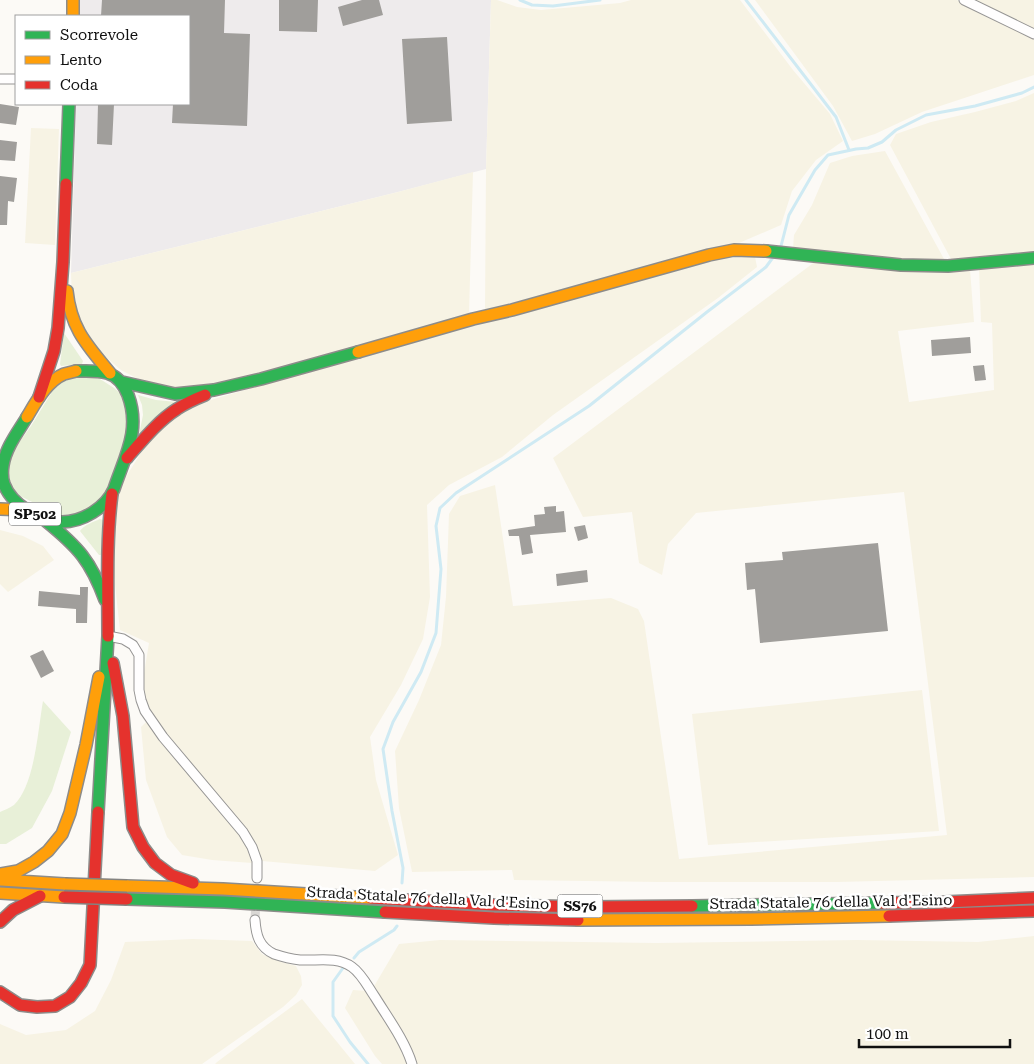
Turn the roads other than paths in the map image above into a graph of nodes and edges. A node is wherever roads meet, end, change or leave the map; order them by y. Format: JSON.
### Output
{"nodes":[{"id":1,"x":73,"y":0,"type":"edge"},
{"id":2,"x":964,"y":0,"type":"edge"},
{"id":3,"x":73,"y":15,"type":"edge"},
{"id":4,"x":1034,"y":34,"type":"edge"},
{"id":5,"x":0,"y":79,"type":"edge"},
{"id":6,"x":15,"y":79,"type":"edge"},
{"id":7,"x":69,"y":105,"type":"edge"},
{"id":8,"x":1034,"y":258,"type":"edge"},
{"id":9,"x":63,"y":262,"type":"junction"},
{"id":10,"x":110,"y":373,"type":"junction"},
{"id":11,"x":122,"y":382,"type":"junction"},
{"id":12,"x":214,"y":390,"type":"junction"},
{"id":13,"x":37,"y":401,"type":"junction"},
{"id":14,"x":4,"y":452,"type":"edge"},
{"id":15,"x":127,"y":458,"type":"junction"},
{"id":16,"x":112,"y":494,"type":"junction"},
{"id":17,"x":0,"y":509,"type":"edge"},
{"id":18,"x":28,"y":510,"type":"junction"},
{"id":19,"x":43,"y":519,"type":"junction"},
{"id":20,"x":109,"y":610,"type":"junction"},
{"id":21,"x":108,"y":636,"type":"junction"},
{"id":22,"x":0,"y":874,"type":"edge"},
{"id":23,"x":257,"y":878,"type":"tunnel mouth"},
{"id":24,"x":0,"y":880,"type":"edge"},
{"id":25,"x":223,"y":889,"type":"junction"},
{"id":26,"x":0,"y":893,"type":"edge"},
{"id":27,"x":42,"y":895,"type":"junction"},
{"id":28,"x":1034,"y":898,"type":"edge"},
{"id":29,"x":1034,"y":911,"type":"edge"},
{"id":30,"x":255,"y":920,"type":"tunnel mouth"},
{"id":31,"x":0,"y":922,"type":"edge"},
{"id":32,"x":0,"y":992,"type":"edge"},
{"id":33,"x":412,"y":1064,"type":"edge"}],
"edges":[{"from":1,"to":3,"type":"main road"},
{"from":2,"to":4,"type":"street"},
{"from":5,"to":6,"type":"street"},
{"from":7,"to":9,"type":"main road","number":"SP502"},
{"from":8,"to":12,"type":"main road"},
{"from":9,"to":10,"type":"main road","number":"SP502"},
{"from":9,"to":13,"type":"main road","number":"SP502"},
{"from":10,"to":11,"type":"main road","number":"SP502"},
{"from":10,"to":13,"type":"main road","number":"SP502"},
{"from":11,"to":12,"type":"main road"},
{"from":11,"to":15,"type":"main road","number":"SP502"},
{"from":12,"to":15,"type":"main road"},
{"from":13,"to":14,"type":"main road","number":"SP502"},
{"from":14,"to":18,"type":"main road","number":"SP502"},
{"from":15,"to":16,"type":"main road","number":"SP502"},
{"from":16,"to":19,"type":"main road","number":"SP502"},
{"from":16,"to":20,"type":"main road"},
{"from":17,"to":18,"type":"main road","number":"SP502"},
{"from":18,"to":19,"type":"main road","number":"SP502"},
{"from":19,"to":20,"type":"main road"},
{"from":20,"to":21,"type":"main road"},
{"from":21,"to":22,"type":"main road"},
{"from":21,"to":23,"type":"street"},
{"from":21,"to":25,"type":"main road"},
{"from":21,"to":32,"type":"main road"},
{"from":24,"to":25,"type":"main road","name":"Strada Statale 76 della Val d'Esino","number":"SS76","bridge":true},
{"from":25,"to":28,"type":"main road","name":"Strada Statale 76 della Val d'Esino","number":"SS76"},
{"from":26,"to":27,"type":"main road","name":"Strada Statale 76 della Val d'Esino","number":"SS76"},
{"from":27,"to":29,"type":"main road","name":"Strada Statale 76 della Val d'Esino","number":"SS76","bridge":true},
{"from":27,"to":31,"type":"main road"},
{"from":30,"to":33,"type":"street"}]}
